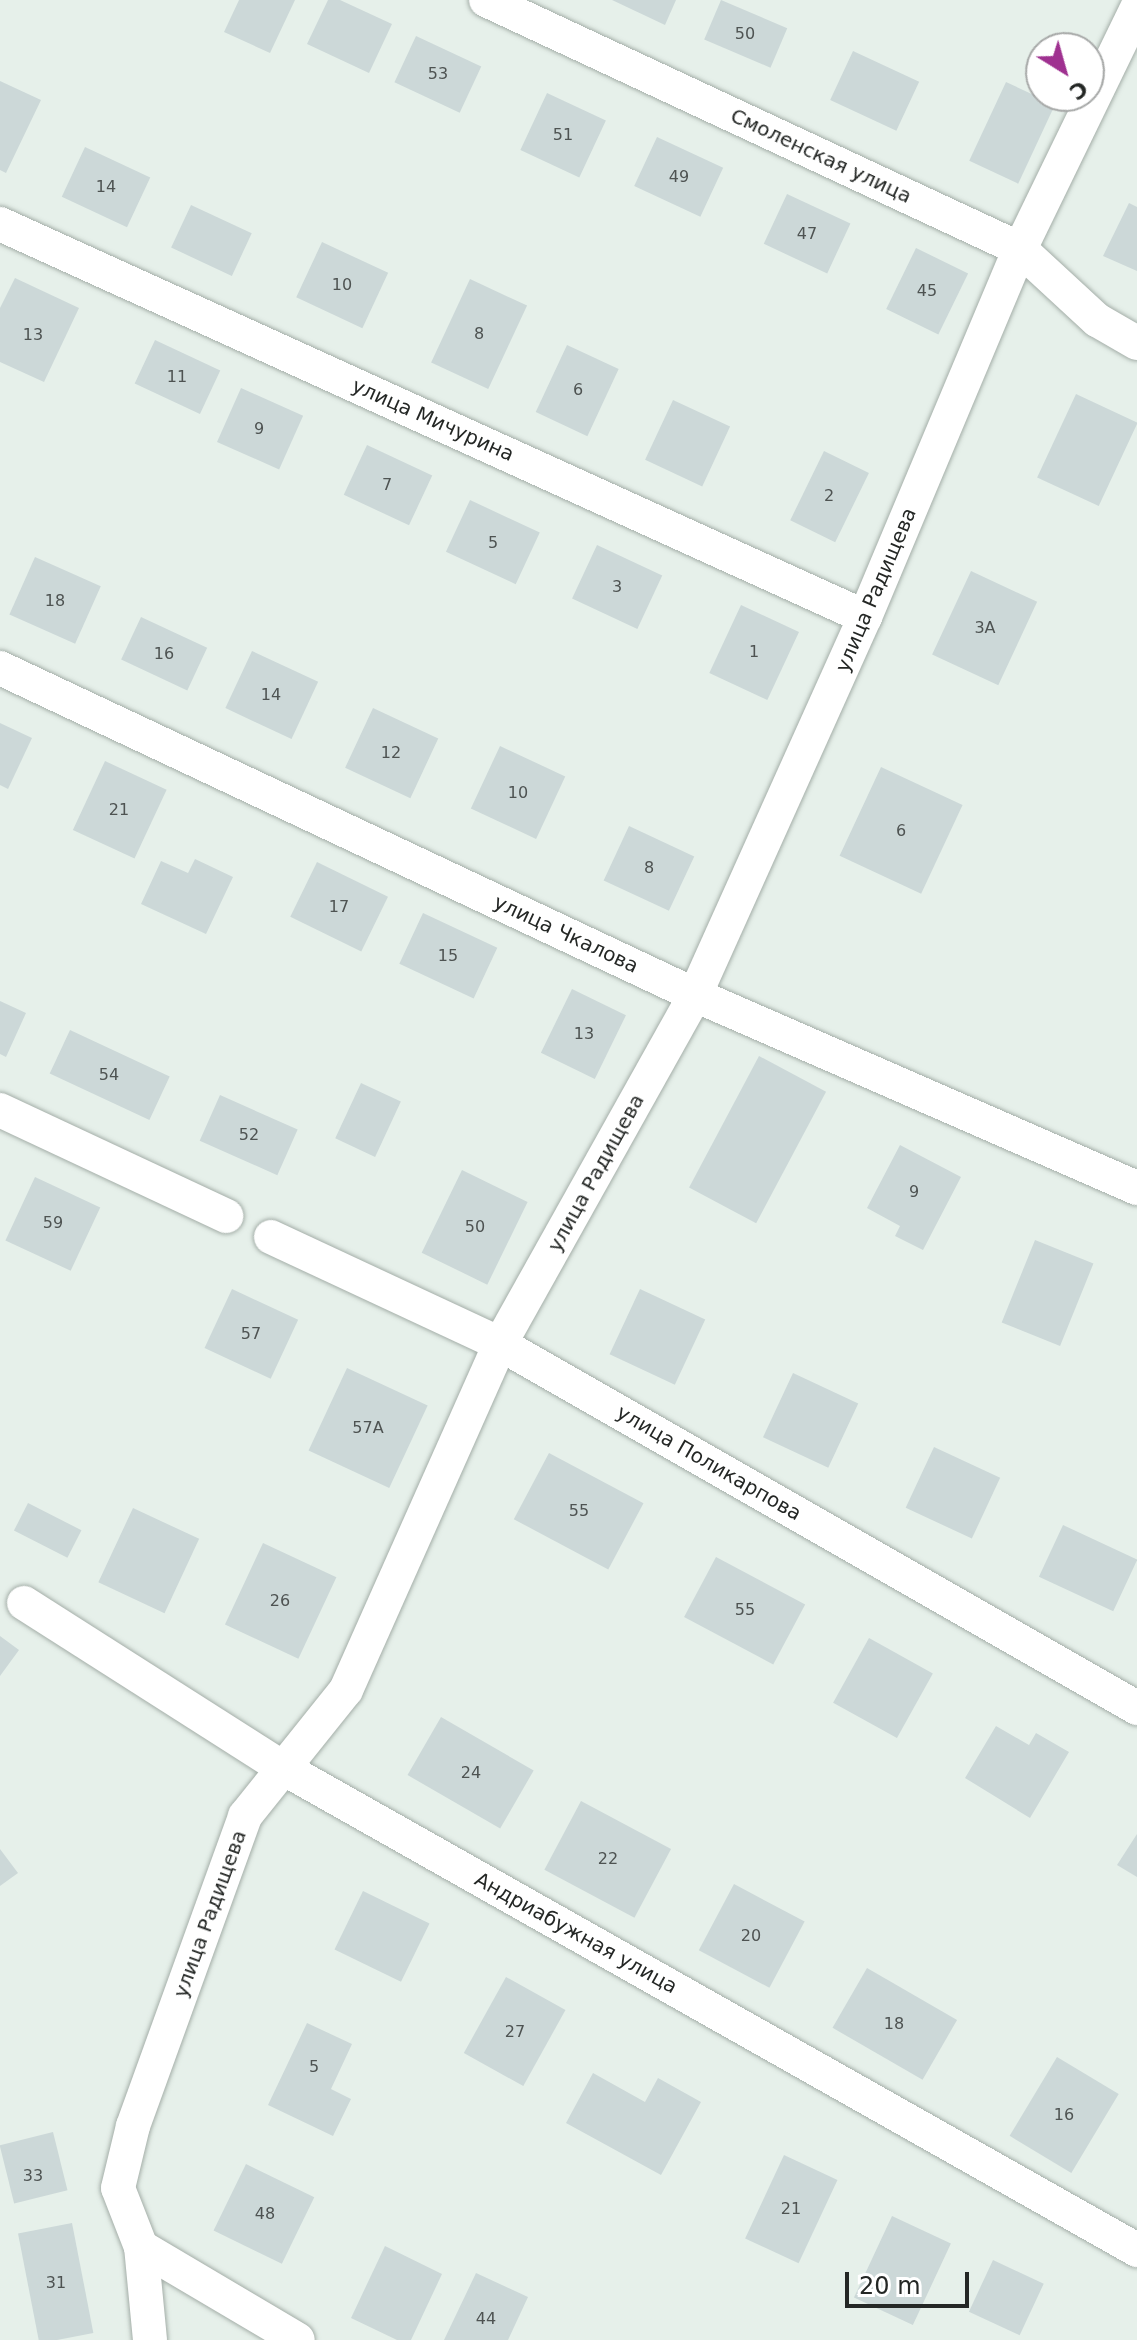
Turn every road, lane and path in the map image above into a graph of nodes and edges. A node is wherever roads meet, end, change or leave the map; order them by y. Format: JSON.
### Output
{"nodes":[{"id":1,"x":486,"y":0,"type":"edge"},
{"id":2,"x":1137,"y":8,"type":"edge"},
{"id":3,"x":0,"y":224,"type":"edge"},
{"id":4,"x":1020,"y":249,"type":"junction"},
{"id":5,"x":1137,"y":343,"type":"edge"},
{"id":6,"x":865,"y":617,"type":"junction"},
{"id":7,"x":0,"y":668,"type":"edge"},
{"id":8,"x":695,"y":995,"type":"junction"},
{"id":9,"x":0,"y":1110,"type":"edge"},
{"id":10,"x":1137,"y":1188,"type":"edge"},
{"id":11,"x":226,"y":1216,"type":"dead end"},
{"id":12,"x":271,"y":1237,"type":"dead end"},
{"id":13,"x":500,"y":1344,"type":"junction"},
{"id":14,"x":24,"y":1603,"type":"dead end"},
{"id":15,"x":1137,"y":1708,"type":"edge"},
{"id":16,"x":283,"y":1768,"type":"junction"},
{"id":17,"x":141,"y":2247,"type":"junction"},
{"id":18,"x":1137,"y":2250,"type":"edge"},
{"id":19,"x":150,"y":2340,"type":"edge"},
{"id":20,"x":298,"y":2340,"type":"edge"}],
"edges":[{"from":1,"to":4,"type":"street","name":"Смоленская улица"},
{"from":2,"to":4,"type":"street","name":"улица Радищева"},
{"from":3,"to":6,"type":"street","name":"улица Мичурина"},
{"from":4,"to":5,"type":"street","name":"Смоленская улица"},
{"from":4,"to":6,"type":"street","name":"улица Радищева"},
{"from":6,"to":8,"type":"street","name":"улица Радищева"},
{"from":7,"to":8,"type":"street","name":"улица Чкалова"},
{"from":8,"to":10,"type":"street","name":"улица Чкалова"},
{"from":8,"to":13,"type":"street","name":"улица Радищева"},
{"from":9,"to":11,"type":"street"},
{"from":12,"to":13,"type":"street","name":"улица Поликарпова"},
{"from":13,"to":15,"type":"street","name":"улица Поликарпова"},
{"from":13,"to":16,"type":"street","name":"улица Радищева"},
{"from":14,"to":16,"type":"street","name":"Андриабужная улица"},
{"from":16,"to":17,"type":"street","name":"улица Радищева"},
{"from":16,"to":18,"type":"street","name":"Андриабужная улица"},
{"from":17,"to":19,"type":"street","name":"улица Радищева"},
{"from":17,"to":20,"type":"street"}]}
